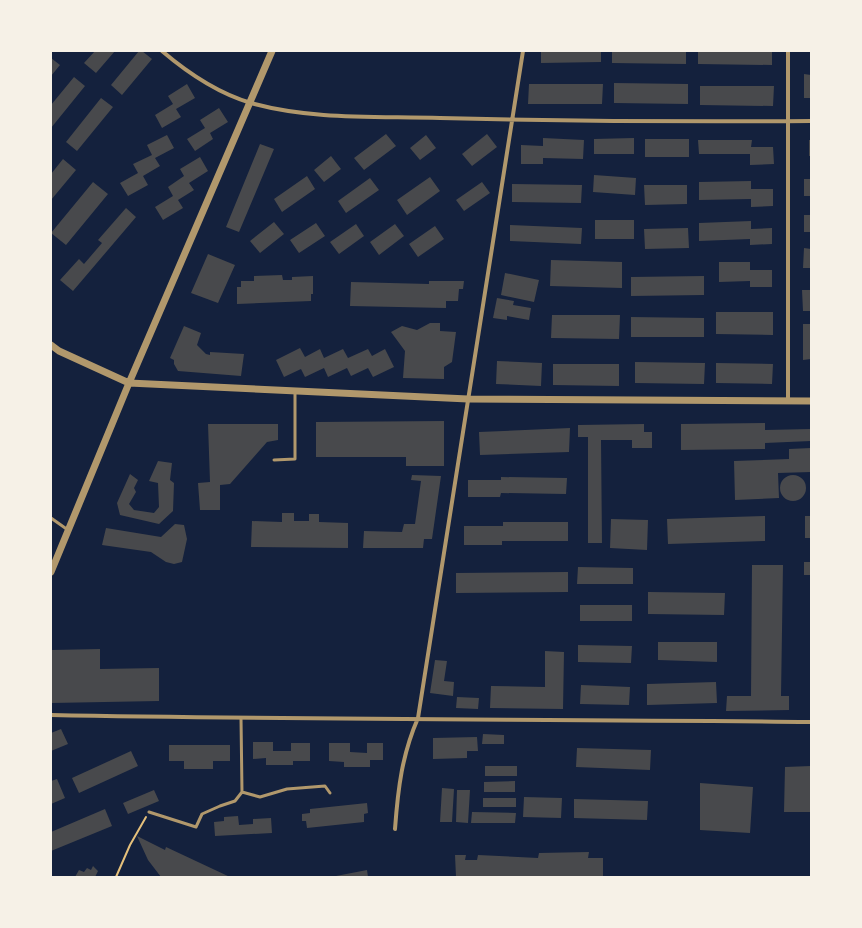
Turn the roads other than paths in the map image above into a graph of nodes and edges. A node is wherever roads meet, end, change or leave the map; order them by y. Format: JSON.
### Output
{"nodes":[{"id":1,"x":162,"y":51,"type":"edge"},
{"id":2,"x":272,"y":51,"type":"edge"},
{"id":3,"x":523,"y":51,"type":"edge"},
{"id":4,"x":788,"y":51,"type":"edge"},
{"id":5,"x":250,"y":102,"type":"junction"},
{"id":6,"x":513,"y":120,"type":"junction"},
{"id":7,"x":788,"y":121,"type":"junction"},
{"id":8,"x":811,"y":121,"type":"edge"},
{"id":9,"x":51,"y":345,"type":"edge"},
{"id":10,"x":128,"y":383,"type":"junction"},
{"id":11,"x":295,"y":391,"type":"junction"},
{"id":12,"x":468,"y":399,"type":"junction"},
{"id":13,"x":788,"y":400,"type":"junction"},
{"id":14,"x":811,"y":400,"type":"edge"},
{"id":15,"x":274,"y":460,"type":"dead end"},
{"id":16,"x":51,"y":518,"type":"edge"},
{"id":17,"x":68,"y":530,"type":"junction"},
{"id":18,"x":51,"y":572,"type":"edge"},
{"id":19,"x":51,"y":715,"type":"edge"},
{"id":20,"x":241,"y":718,"type":"junction"},
{"id":21,"x":418,"y":718,"type":"junction"},
{"id":22,"x":811,"y":722,"type":"edge"},
{"id":23,"x":242,"y":792,"type":"junction"},
{"id":24,"x":330,"y":793,"type":"dead end"},
{"id":25,"x":148,"y":812,"type":"road end"},
{"id":26,"x":395,"y":828,"type":"dead end"}],
"edges":[{"from":1,"to":5,"type":"street"},
{"from":2,"to":5,"type":"street"},
{"from":3,"to":6,"type":"street"},
{"from":4,"to":7,"type":"street"},
{"from":5,"to":6,"type":"street"},
{"from":5,"to":10,"type":"street"},
{"from":6,"to":7,"type":"street"},
{"from":6,"to":12,"type":"street"},
{"from":7,"to":8,"type":"street"},
{"from":7,"to":13,"type":"street"},
{"from":9,"to":10,"type":"street"},
{"from":10,"to":11,"type":"street"},
{"from":10,"to":17,"type":"street"},
{"from":11,"to":12,"type":"street"},
{"from":11,"to":15,"type":"lane"},
{"from":12,"to":13,"type":"street"},
{"from":12,"to":21,"type":"street"},
{"from":13,"to":14,"type":"street"},
{"from":16,"to":17,"type":"lane"},
{"from":17,"to":18,"type":"street"},
{"from":19,"to":20,"type":"street"},
{"from":20,"to":21,"type":"street"},
{"from":20,"to":23,"type":"lane"},
{"from":21,"to":22,"type":"street"},
{"from":21,"to":26,"type":"street"},
{"from":23,"to":24,"type":"lane"},
{"from":23,"to":25,"type":"lane"}]}
